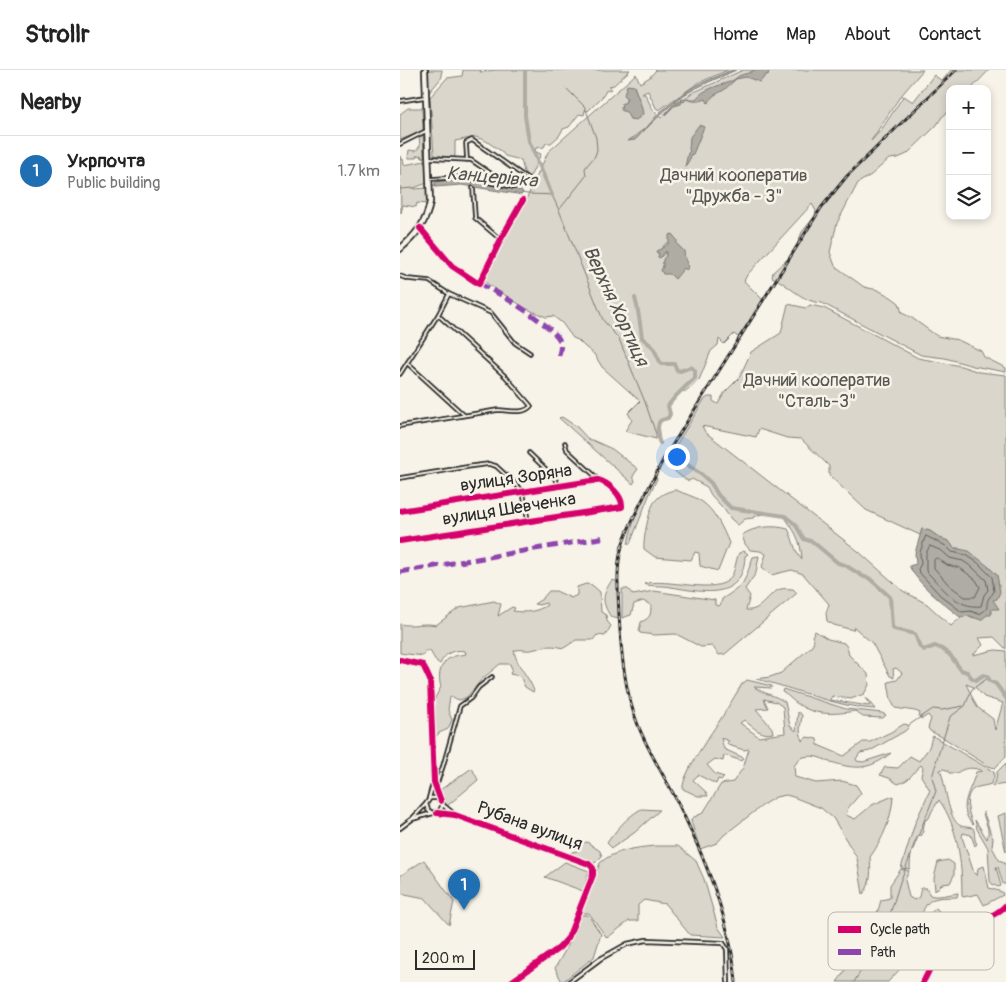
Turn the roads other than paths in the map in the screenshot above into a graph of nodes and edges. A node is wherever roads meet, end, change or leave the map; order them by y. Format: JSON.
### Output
{"nodes":[{"id":1,"x":425,"y":70,"type":"edge"},
{"id":2,"x":427,"y":97,"type":"junction"},
{"id":3,"x":400,"y":101,"type":"edge"},
{"id":4,"x":428,"y":131,"type":"junction"},
{"id":5,"x":400,"y":144,"type":"edge"},
{"id":6,"x":429,"y":158,"type":"junction"},
{"id":7,"x":467,"y":160,"type":"junction"},
{"id":8,"x":430,"y":179,"type":"junction"},
{"id":9,"x":499,"y":179,"type":"dead end"},
{"id":10,"x":531,"y":181,"type":"dead end"},
{"id":11,"x":514,"y":187,"type":"dead end"},
{"id":12,"x":473,"y":188,"type":"dead end"},
{"id":13,"x":523,"y":200,"type":"dead end"},
{"id":14,"x":420,"y":228,"type":"junction"},
{"id":15,"x":501,"y":239,"type":"junction"},
{"id":16,"x":400,"y":249,"type":"edge"},
{"id":17,"x":400,"y":276,"type":"edge"},
{"id":18,"x":449,"y":294,"type":"junction"},
{"id":19,"x":438,"y":315,"type":"junction"},
{"id":20,"x":530,"y":353,"type":"dead end"},
{"id":21,"x":406,"y":363,"type":"junction"},
{"id":22,"x":400,"y":374,"type":"edge"},
{"id":23,"x":465,"y":416,"type":"junction"},
{"id":24,"x":400,"y":426,"type":"edge"},
{"id":25,"x":565,"y":443,"type":"dead end"},
{"id":26,"x":528,"y":453,"type":"dead end"},
{"id":27,"x":400,"y":478,"type":"edge"},
{"id":28,"x":596,"y":480,"type":"junction"},
{"id":29,"x":559,"y":486,"type":"junction"},
{"id":30,"x":524,"y":492,"type":"junction"},
{"id":31,"x":622,"y":507,"type":"joint"},
{"id":32,"x":400,"y":511,"type":"edge"},
{"id":33,"x":528,"y":521,"type":"junction"},
{"id":34,"x":400,"y":541,"type":"edge"},
{"id":35,"x":400,"y":660,"type":"edge"},
{"id":36,"x":492,"y":677,"type":"dead end"},
{"id":37,"x":435,"y":784,"type":"junction"},
{"id":38,"x":429,"y":799,"type":"junction"},
{"id":39,"x":442,"y":802,"type":"junction"},
{"id":40,"x":426,"y":804,"type":"junction"},
{"id":41,"x":432,"y":813,"type":"junction"},
{"id":42,"x":437,"y":813,"type":"junction"},
{"id":43,"x":456,"y":815,"type":"junction"},
{"id":44,"x":412,"y":819,"type":"junction"},
{"id":45,"x":400,"y":828,"type":"edge"},
{"id":46,"x":1006,"y":905,"type":"edge"},
{"id":47,"x":994,"y":915,"type":"edge"},
{"id":48,"x":929,"y":970,"type":"edge"},
{"id":49,"x":511,"y":982,"type":"edge"},
{"id":50,"x":568,"y":982,"type":"edge"},
{"id":51,"x":728,"y":982,"type":"edge"},
{"id":52,"x":923,"y":982,"type":"edge"}],
"edges":[{"from":1,"to":2,"type":"main road"},
{"from":2,"to":3,"type":"street"},
{"from":2,"to":4,"type":"main road"},
{"from":4,"to":5,"type":"street"},
{"from":4,"to":6,"type":"main road"},
{"from":6,"to":7,"type":"street"},
{"from":6,"to":8,"type":"main road"},
{"from":7,"to":9,"type":"street"},
{"from":7,"to":10,"type":"street"},
{"from":8,"to":11,"type":"street"},
{"from":8,"to":14,"type":"main road"},
{"from":12,"to":15,"type":"street"},
{"from":13,"to":15,"type":"street"},
{"from":14,"to":15,"type":"street"},
{"from":14,"to":16,"type":"main road"},
{"from":17,"to":18,"type":"street"},
{"from":18,"to":19,"type":"street"},
{"from":18,"to":20,"type":"street"},
{"from":19,"to":21,"type":"street"},
{"from":19,"to":23,"type":"street"},
{"from":21,"to":22,"type":"street"},
{"from":21,"to":23,"type":"street"},
{"from":23,"to":24,"type":"street"},
{"from":25,"to":28,"type":"street"},
{"from":26,"to":29,"type":"street"},
{"from":27,"to":30,"type":"street"},
{"from":28,"to":29,"type":"street","name":"вулиця Зоряна"},
{"from":28,"to":31,"type":"street","name":"вулиця Зоряна"},
{"from":29,"to":30,"type":"street","name":"вулиця Зоряна"},
{"from":30,"to":32,"type":"street","name":"вулиця Зоряна"},
{"from":30,"to":33,"type":"street"},
{"from":31,"to":33,"type":"street","name":"вулиця Шевченка"},
{"from":33,"to":34,"type":"street","name":"вулиця Шевченка"},
{"from":35,"to":37,"type":"street"},
{"from":36,"to":37,"type":"street"},
{"from":37,"to":38,"type":"street"},
{"from":37,"to":39,"type":"street"},
{"from":38,"to":39,"type":"street"},
{"from":38,"to":40,"type":"street"},
{"from":39,"to":42,"type":"street"},
{"from":39,"to":43,"type":"street","name":"Рубана вулиця"},
{"from":40,"to":41,"type":"street"},
{"from":40,"to":44,"type":"street"},
{"from":41,"to":42,"type":"street"},
{"from":41,"to":44,"type":"street"},
{"from":42,"to":43,"type":"street","name":"Рубана вулиця"},
{"from":43,"to":49,"type":"street","name":"Рубана вулиця"},
{"from":44,"to":45,"type":"street"},
{"from":46,"to":47,"type":"street"},
{"from":48,"to":52,"type":"street"},
{"from":50,"to":51,"type":"street"}]}
